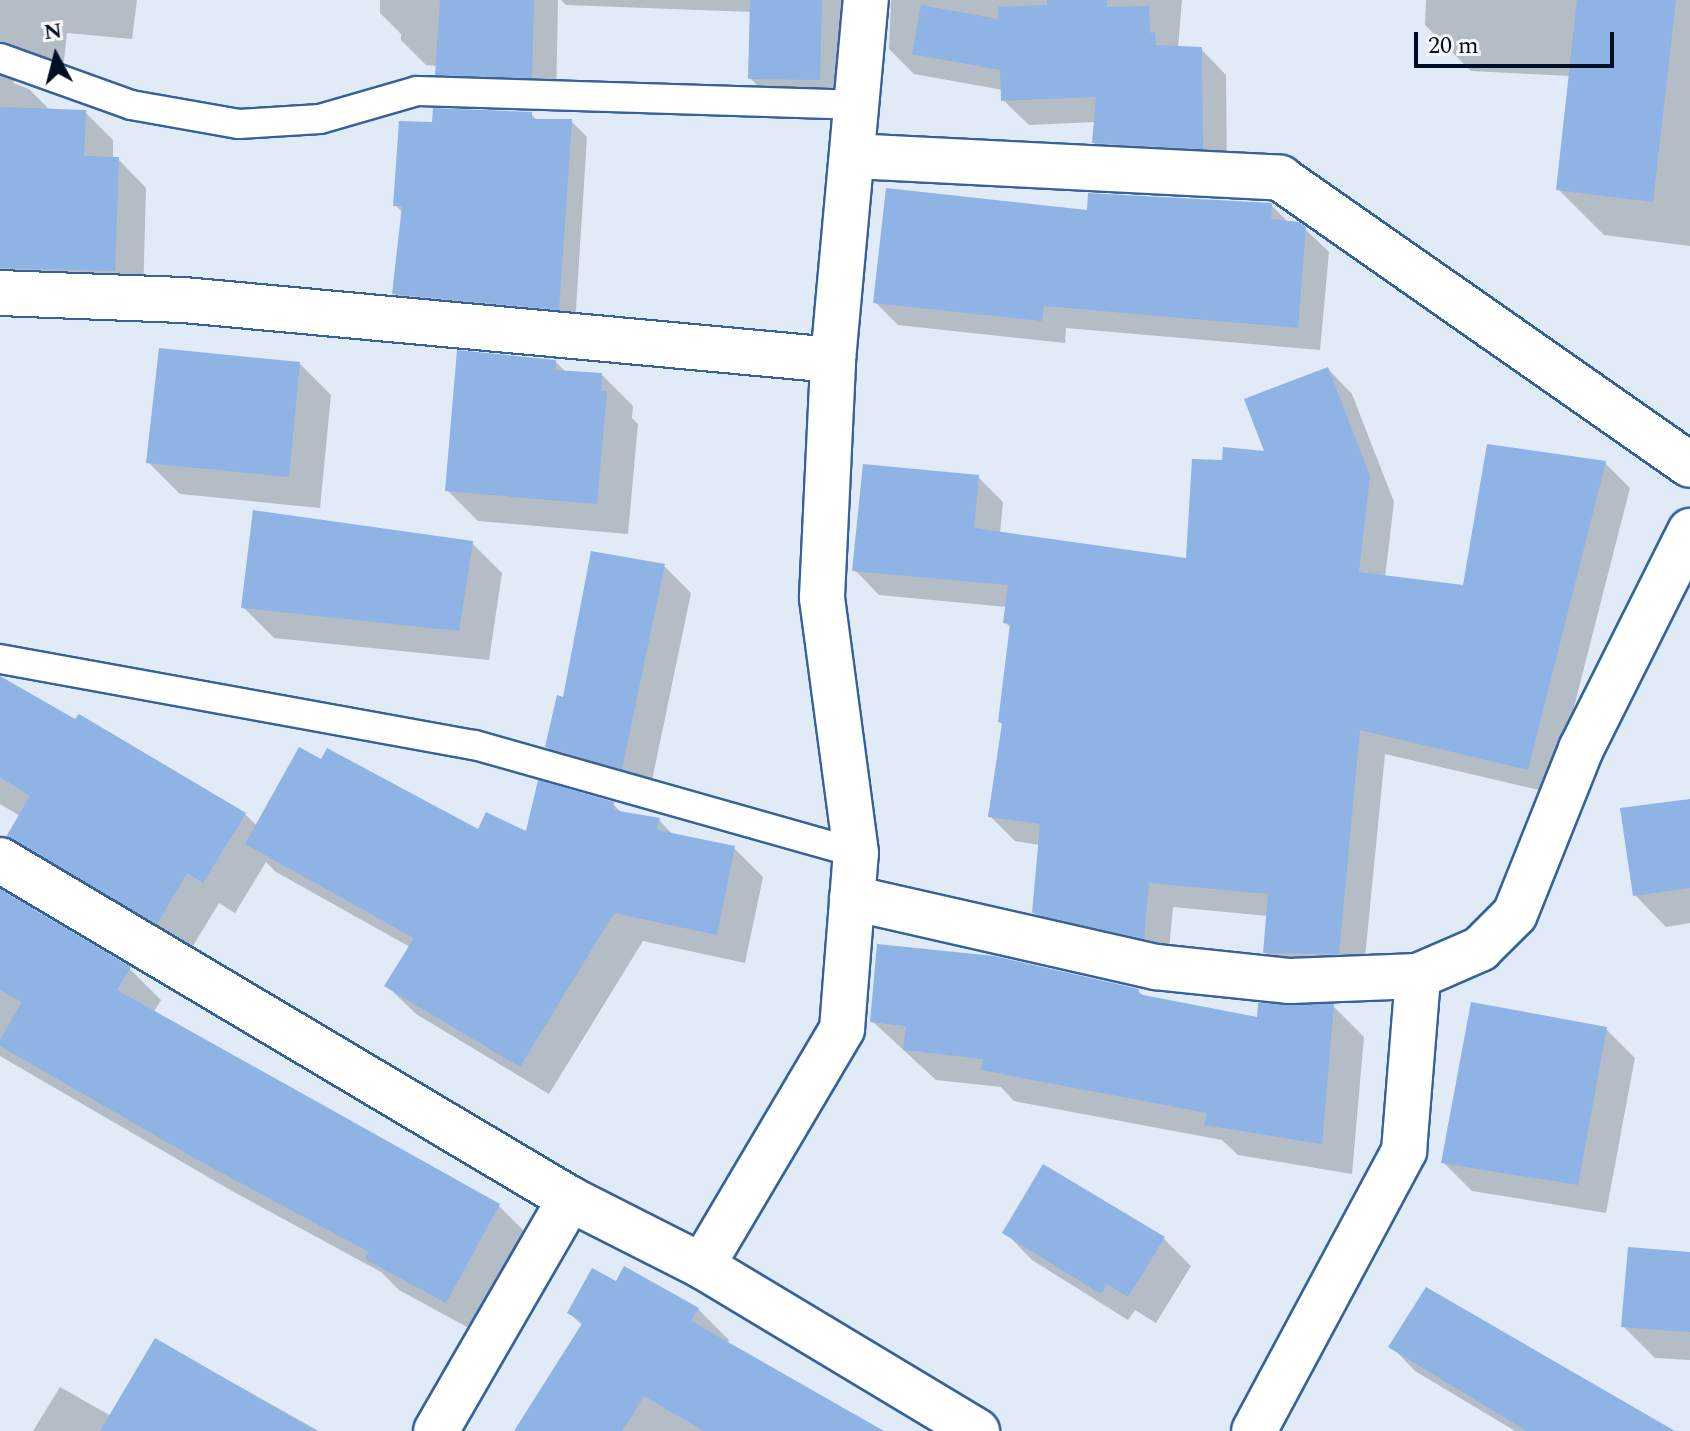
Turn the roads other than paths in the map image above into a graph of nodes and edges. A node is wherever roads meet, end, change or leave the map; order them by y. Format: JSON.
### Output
{"nodes":[{"id":1,"x":866,"y":0,"type":"edge"},
{"id":2,"x":0,"y":58,"type":"edge"},
{"id":3,"x":856,"y":105,"type":"junction"},
{"id":4,"x":852,"y":156,"type":"junction"},
{"id":5,"x":0,"y":293,"type":"edge"},
{"id":6,"x":833,"y":360,"type":"junction"},
{"id":7,"x":1690,"y":465,"type":"edge"},
{"id":8,"x":1690,"y":531,"type":"edge"},
{"id":9,"x":0,"y":659,"type":"edge"},
{"id":10,"x":856,"y":853,"type":"junction"},
{"id":11,"x":0,"y":860,"type":"edge"},
{"id":12,"x":852,"y":898,"type":"junction"},
{"id":13,"x":1418,"y":976,"type":"junction"},
{"id":14,"x":570,"y":1199,"type":"junction"},
{"id":15,"x":702,"y":1266,"type":"junction"},
{"id":16,"x":436,"y":1431,"type":"edge"},
{"id":17,"x":977,"y":1431,"type":"edge"},
{"id":18,"x":1254,"y":1431,"type":"edge"}],
"edges":[{"from":1,"to":3,"type":"street"},
{"from":2,"to":3,"type":"lane"},
{"from":3,"to":4,"type":"street"},
{"from":4,"to":6,"type":"street"},
{"from":4,"to":7,"type":"street"},
{"from":5,"to":6,"type":"street"},
{"from":6,"to":10,"type":"street"},
{"from":8,"to":13,"type":"street"},
{"from":9,"to":10,"type":"lane"},
{"from":10,"to":12,"type":"street"},
{"from":11,"to":14,"type":"street"},
{"from":12,"to":13,"type":"street"},
{"from":12,"to":15,"type":"street"},
{"from":13,"to":18,"type":"street"},
{"from":14,"to":15,"type":"street"},
{"from":14,"to":16,"type":"street"},
{"from":15,"to":17,"type":"street"}]}
